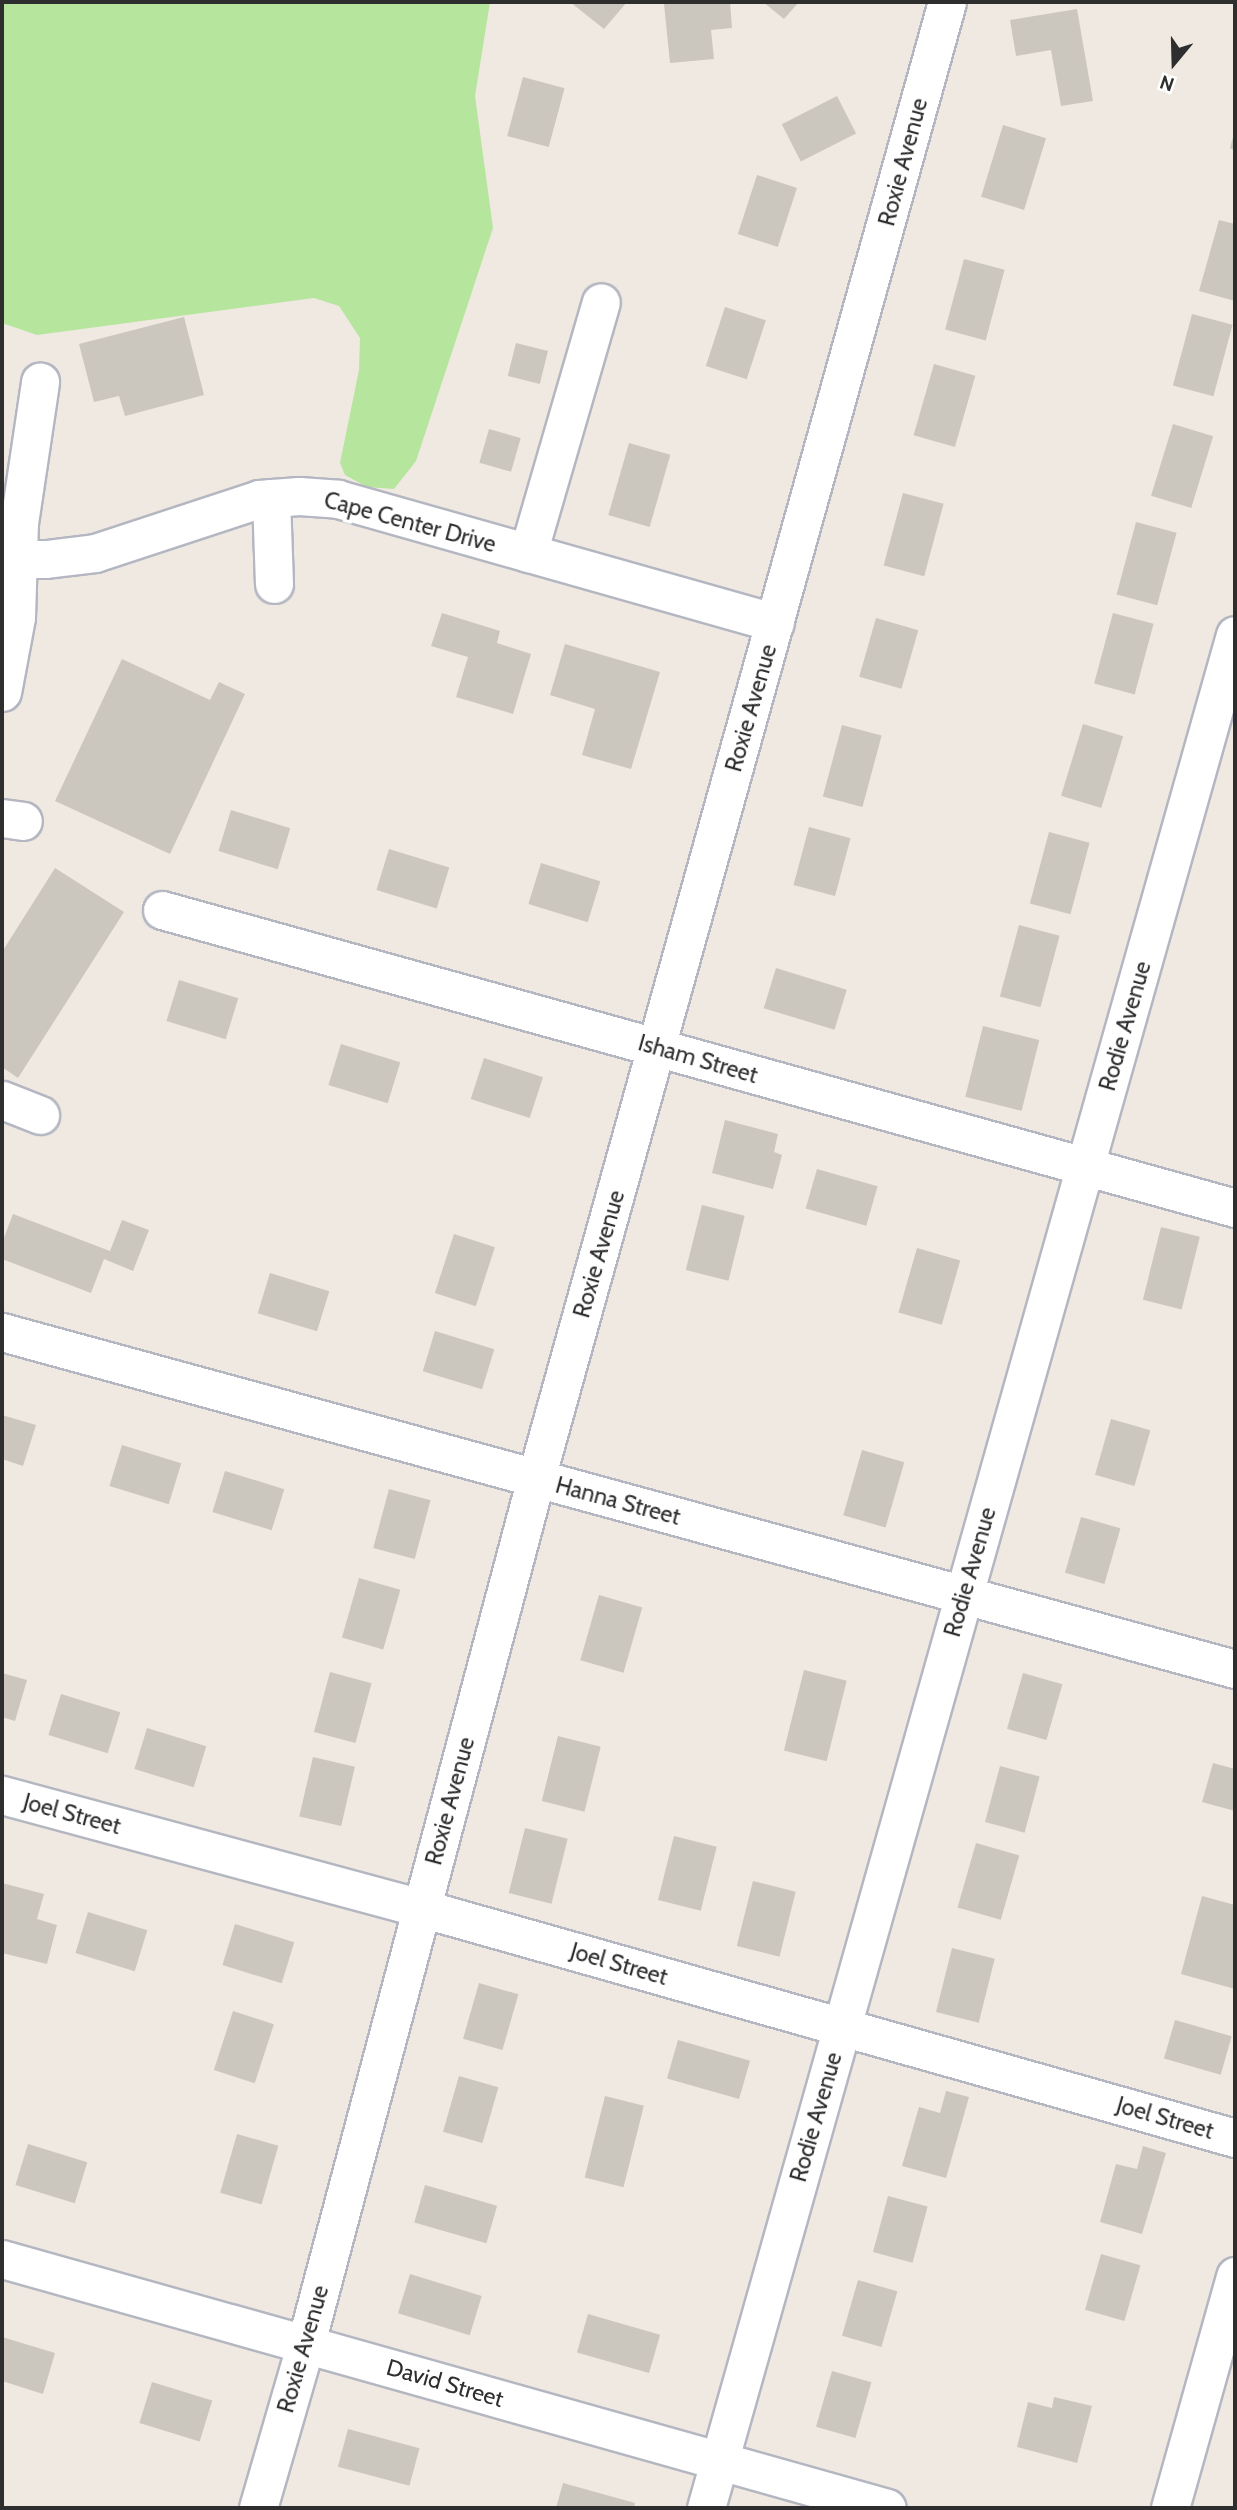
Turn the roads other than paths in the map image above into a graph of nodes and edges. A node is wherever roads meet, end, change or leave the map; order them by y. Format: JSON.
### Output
{"nodes":[{"id":1,"x":947,"y":2,"type":"edge"},
{"id":2,"x":601,"y":302,"type":"dead end"},
{"id":3,"x":40,"y":382,"type":"dead end"},
{"id":4,"x":271,"y":498,"type":"junction"},
{"id":5,"x":528,"y":553,"type":"junction"},
{"id":6,"x":9,"y":559,"type":"edge"},
{"id":7,"x":275,"y":584,"type":"dead end"},
{"id":8,"x":775,"y":623,"type":"junction"},
{"id":9,"x":1235,"y":635,"type":"edge"},
{"id":10,"x":2,"y":692,"type":"edge"},
{"id":11,"x":1222,"y":734,"type":"edge"},
{"id":12,"x":162,"y":909,"type":"dead end"},
{"id":13,"x":657,"y":1048,"type":"junction"},
{"id":14,"x":2,"y":1100,"type":"edge"},
{"id":15,"x":40,"y":1115,"type":"dead end"},
{"id":16,"x":1085,"y":1167,"type":"junction"},
{"id":17,"x":1235,"y":1208,"type":"edge"},
{"id":18,"x":2,"y":1332,"type":"edge"},
{"id":19,"x":536,"y":1478,"type":"junction"},
{"id":20,"x":964,"y":1595,"type":"junction"},
{"id":21,"x":1235,"y":1669,"type":"edge"},
{"id":22,"x":2,"y":1795,"type":"edge"},
{"id":23,"x":421,"y":1908,"type":"junction"},
{"id":24,"x":842,"y":2027,"type":"junction"},
{"id":25,"x":1235,"y":2138,"type":"edge"},
{"id":26,"x":2,"y":2259,"type":"edge"},
{"id":27,"x":1235,"y":2276,"type":"edge"},
{"id":28,"x":306,"y":2343,"type":"junction"},
{"id":29,"x":718,"y":2462,"type":"junction"},
{"id":30,"x":258,"y":2508,"type":"edge"},
{"id":31,"x":706,"y":2508,"type":"edge"},
{"id":32,"x":887,"y":2508,"type":"edge"},
{"id":33,"x":1170,"y":2508,"type":"edge"}],
"edges":[{"from":1,"to":8,"type":"street","name":"Roxie Avenue"},
{"from":2,"to":5,"type":"street"},
{"from":3,"to":6,"type":"street"},
{"from":4,"to":5,"type":"street","name":"Cape Center Drive"},
{"from":4,"to":6,"type":"street","name":"Cape Center Drive"},
{"from":4,"to":7,"type":"street"},
{"from":5,"to":8,"type":"street","name":"Cape Center Drive"},
{"from":6,"to":10,"type":"street"},
{"from":8,"to":13,"type":"street","name":"Roxie Avenue"},
{"from":9,"to":11,"type":"street","name":"Rodie Avenue"},
{"from":11,"to":16,"type":"street","name":"Rodie Avenue"},
{"from":12,"to":13,"type":"street","name":"Isham Street"},
{"from":13,"to":16,"type":"street","name":"Isham Street"},
{"from":13,"to":19,"type":"street","name":"Roxie Avenue"},
{"from":14,"to":15,"type":"street"},
{"from":16,"to":17,"type":"street","name":"Isham Street"},
{"from":16,"to":20,"type":"street","name":"Rodie Avenue"},
{"from":18,"to":19,"type":"street","name":"Hanna Street"},
{"from":19,"to":20,"type":"street","name":"Hanna Street"},
{"from":19,"to":23,"type":"street","name":"Roxie Avenue"},
{"from":20,"to":21,"type":"street","name":"Hanna Street"},
{"from":20,"to":24,"type":"street","name":"Rodie Avenue"},
{"from":22,"to":23,"type":"street","name":"Joel Street"},
{"from":23,"to":24,"type":"street","name":"Joel Street"},
{"from":23,"to":28,"type":"street","name":"Roxie Avenue"},
{"from":24,"to":25,"type":"street","name":"Joel Street"},
{"from":24,"to":29,"type":"street","name":"Rodie Avenue"},
{"from":26,"to":28,"type":"street","name":"David Street"},
{"from":27,"to":33,"type":"street"},
{"from":28,"to":29,"type":"street","name":"David Street"},
{"from":28,"to":30,"type":"street","name":"Roxie Avenue"},
{"from":29,"to":31,"type":"street","name":"Rodie Avenue"},
{"from":29,"to":32,"type":"street","name":"David Street"}]}
